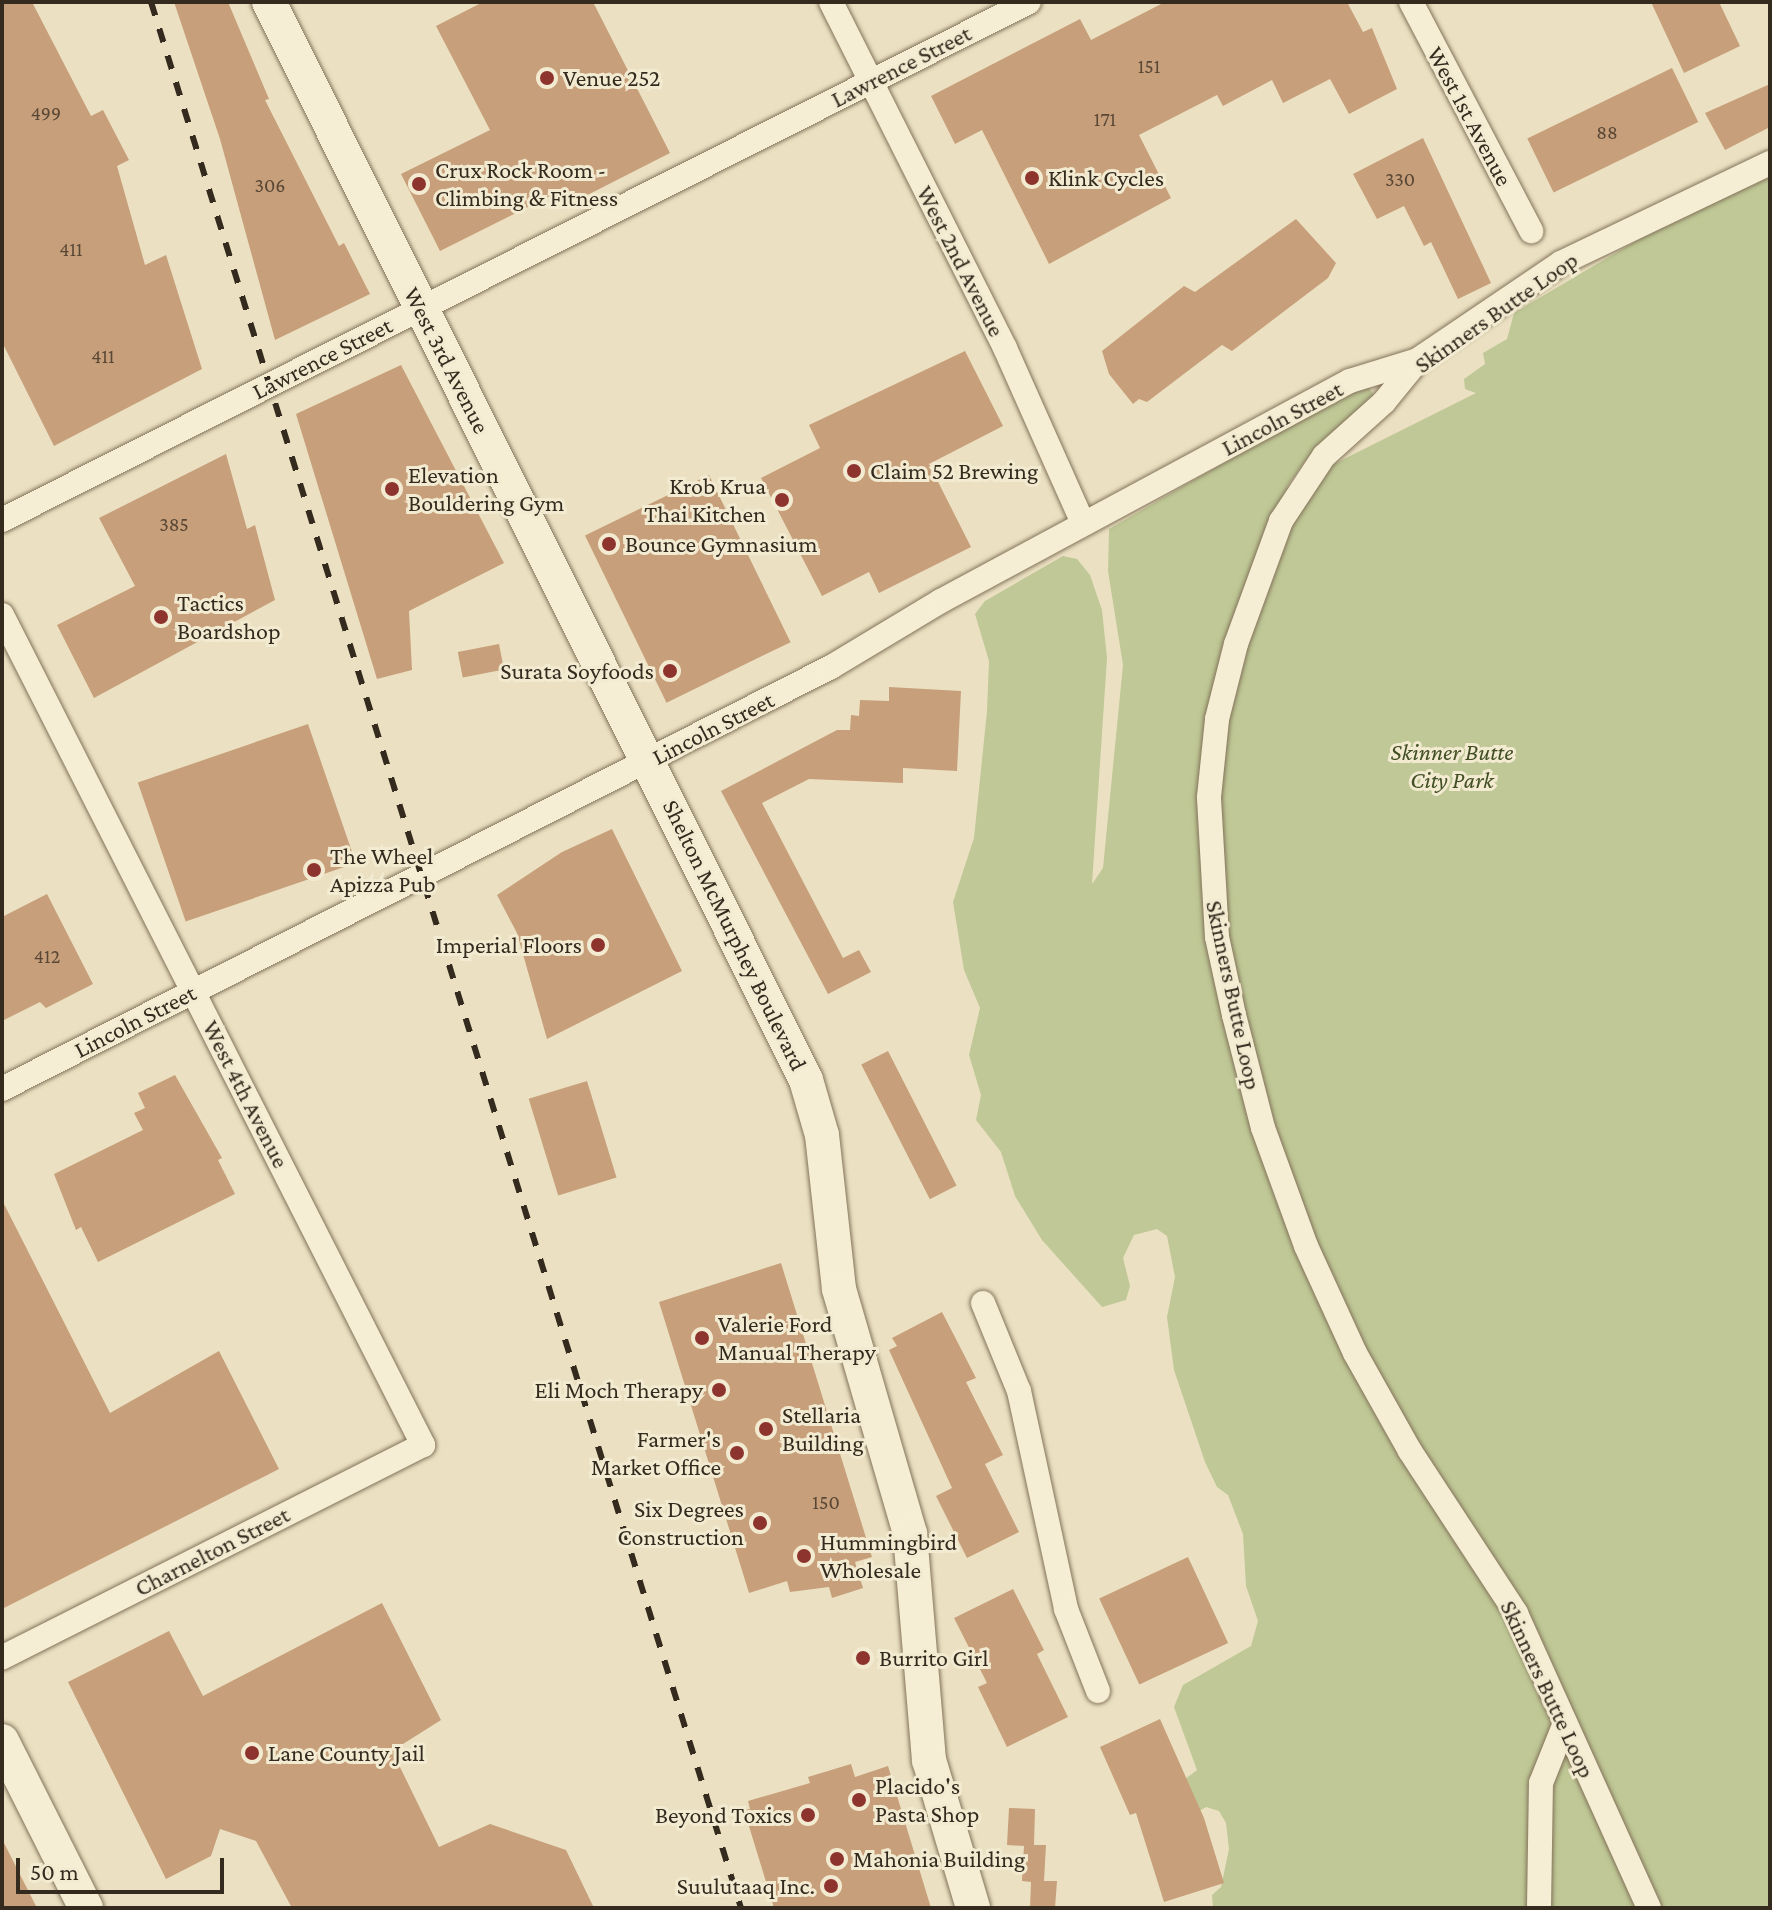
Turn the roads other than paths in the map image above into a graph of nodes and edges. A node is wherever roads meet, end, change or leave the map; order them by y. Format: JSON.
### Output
{"nodes":[{"id":1,"x":269,"y":2,"type":"edge"},
{"id":2,"x":831,"y":2,"type":"edge"},
{"id":3,"x":1029,"y":2,"type":"edge"},
{"id":4,"x":1411,"y":2,"type":"edge"},
{"id":5,"x":871,"y":81,"type":"junction"},
{"id":6,"x":1770,"y":163,"type":"edge"},
{"id":7,"x":1531,"y":231,"type":"dead end"},
{"id":8,"x":420,"y":309,"type":"junction"},
{"id":9,"x":1419,"y":359,"type":"junction"},
{"id":10,"x":2,"y":520,"type":"edge"},
{"id":11,"x":1083,"y":523,"type":"junction"},
{"id":12,"x":2,"y":615,"type":"edge"},
{"id":13,"x":649,"y":761,"type":"junction"},
{"id":14,"x":195,"y":991,"type":"junction"},
{"id":15,"x":2,"y":1089,"type":"edge"},
{"id":16,"x":983,"y":1303,"type":"dead end"},
{"id":17,"x":423,"y":1445,"type":"joint"},
{"id":18,"x":2,"y":1658,"type":"edge"},
{"id":19,"x":1098,"y":1691,"type":"dead end"},
{"id":20,"x":1565,"y":1723,"type":"junction"},
{"id":21,"x":2,"y":1741,"type":"edge"},
{"id":22,"x":86,"y":1908,"type":"edge"},
{"id":23,"x":973,"y":1908,"type":"edge"},
{"id":24,"x":1539,"y":1908,"type":"edge"},
{"id":25,"x":1649,"y":1908,"type":"edge"}],
"edges":[{"from":1,"to":8,"type":"street","name":"West 3rd Avenue"},
{"from":2,"to":5,"type":"street","name":"West 2nd Avenue"},
{"from":3,"to":5,"type":"street","name":"Lawrence Street"},
{"from":4,"to":7,"type":"street","name":"West 1st Avenue"},
{"from":5,"to":8,"type":"street","name":"Lawrence Street"},
{"from":5,"to":11,"type":"street","name":"West 2nd Avenue"},
{"from":6,"to":9,"type":"street","name":"Skinners Butte Loop"},
{"from":8,"to":10,"type":"street","name":"Lawrence Street"},
{"from":8,"to":13,"type":"street","name":"West 3rd Avenue"},
{"from":9,"to":11,"type":"street","name":"Lincoln Street"},
{"from":9,"to":20,"type":"street","name":"Skinners Butte Loop"},
{"from":11,"to":13,"type":"street","name":"Lincoln Street"},
{"from":12,"to":14,"type":"street","name":"West 4th Avenue"},
{"from":13,"to":14,"type":"street","name":"Lincoln Street"},
{"from":13,"to":23,"type":"street","name":"Shelton McMurphey Boulevard"},
{"from":14,"to":15,"type":"street","name":"Lincoln Street"},
{"from":14,"to":17,"type":"street","name":"West 4th Avenue"},
{"from":16,"to":19,"type":"street"},
{"from":17,"to":18,"type":"street","name":"Charnelton Street"},
{"from":20,"to":24,"type":"street"},
{"from":20,"to":25,"type":"street","name":"Skinners Butte Loop"},
{"from":21,"to":22,"type":"street"}]}
